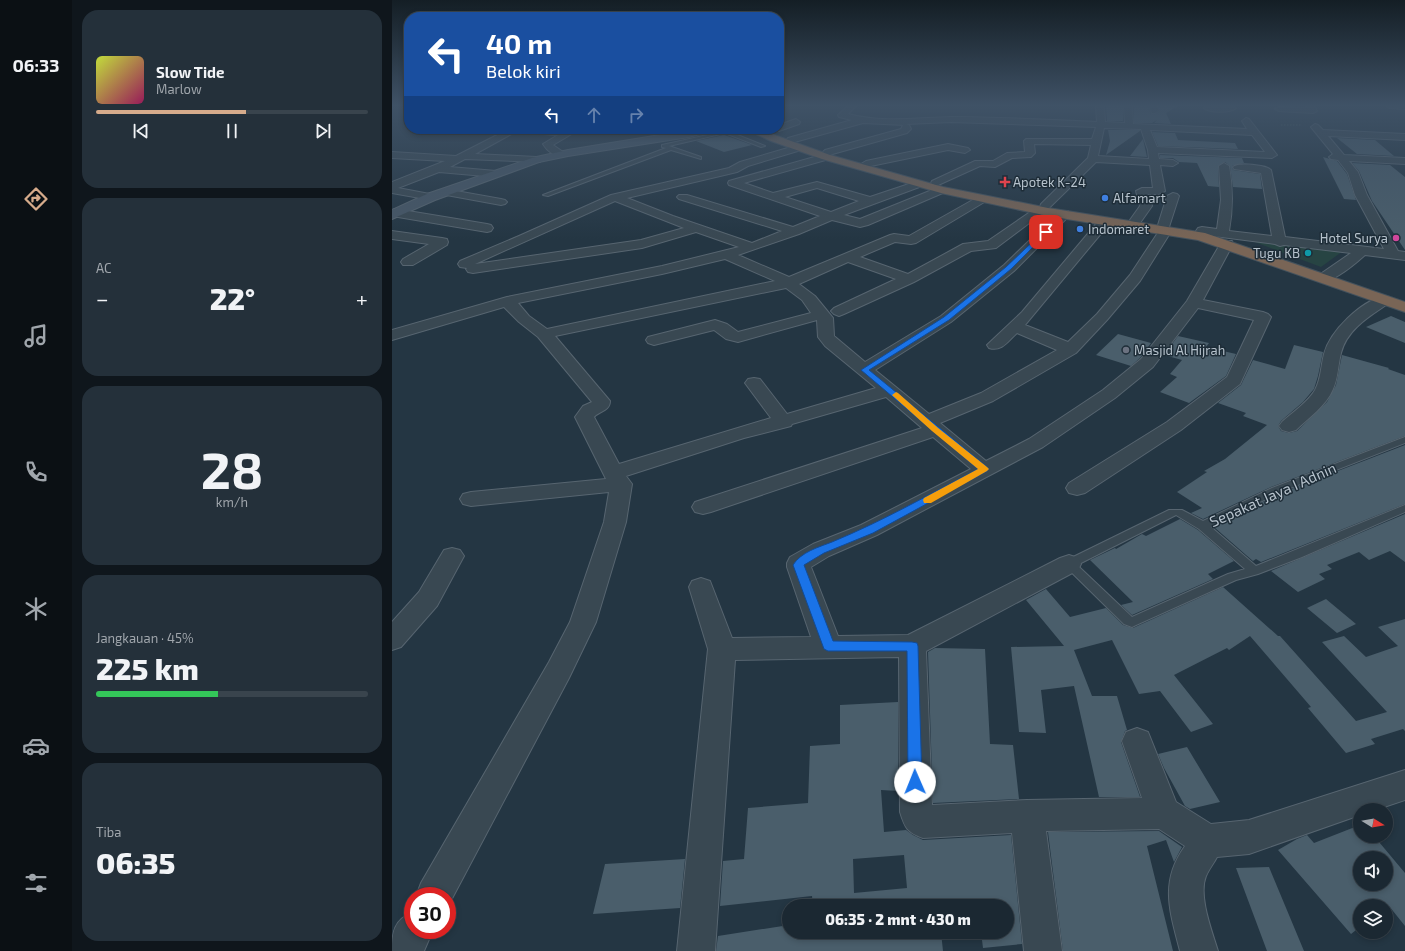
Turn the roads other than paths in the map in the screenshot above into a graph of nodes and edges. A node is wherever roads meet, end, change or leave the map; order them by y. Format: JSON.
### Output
{"nodes":[{"id":1,"x":472,"y":150,"type":"edge"},
{"id":2,"x":554,"y":150,"type":"edge"},
{"id":3,"x":584,"y":150,"type":"edge"},
{"id":4,"x":664,"y":150,"type":"edge"},
{"id":5,"x":677,"y":150,"type":"edge"},
{"id":6,"x":778,"y":150,"type":"edge"},
{"id":7,"x":815,"y":150,"type":"edge"},
{"id":8,"x":839,"y":150,"type":"edge"},
{"id":9,"x":928,"y":150,"type":"edge"},
{"id":10,"x":1030,"y":150,"type":"edge"},
{"id":11,"x":1095,"y":150,"type":"edge"},
{"id":12,"x":1153,"y":150,"type":"edge"},
{"id":13,"x":1162,"y":150,"type":"edge"},
{"id":14,"x":1272,"y":150,"type":"edge"},
{"id":15,"x":1335,"y":150,"type":"edge"},
{"id":16,"x":561,"y":154,"type":"junction"},
{"id":17,"x":827,"y":154,"type":"junction"},
{"id":18,"x":392,"y":155,"type":"edge"},
{"id":19,"x":458,"y":157,"type":"junction"},
{"id":20,"x":1325,"y":157,"type":"dead end"},
{"id":21,"x":699,"y":158,"type":"dead end"},
{"id":22,"x":1342,"y":158,"type":"junction"},
{"id":23,"x":1094,"y":159,"type":"junction"},
{"id":24,"x":536,"y":160,"type":"junction"},
{"id":25,"x":1405,"y":161,"type":"edge"},
{"id":26,"x":1156,"y":162,"type":"junction"},
{"id":27,"x":866,"y":164,"type":"junction"},
{"id":28,"x":1186,"y":164,"type":"dead end"},
{"id":29,"x":416,"y":167,"type":"dead end"},
{"id":30,"x":438,"y":169,"type":"junction"},
{"id":31,"x":496,"y":174,"type":"junction"},
{"id":32,"x":918,"y":184,"type":"junction"},
{"id":33,"x":392,"y":186,"type":"edge"},
{"id":34,"x":938,"y":186,"type":"junction"},
{"id":35,"x":392,"y":190,"type":"edge"},
{"id":36,"x":704,"y":191,"type":"dead end"},
{"id":37,"x":445,"y":192,"type":"junction"},
{"id":38,"x":546,"y":195,"type":"dead end"},
{"id":39,"x":774,"y":196,"type":"junction"},
{"id":40,"x":1173,"y":196,"type":"dead end"},
{"id":41,"x":431,"y":197,"type":"junction"},
{"id":42,"x":615,"y":197,"type":"junction"},
{"id":43,"x":683,"y":197,"type":"junction"},
{"id":44,"x":982,"y":199,"type":"junction"},
{"id":45,"x":870,"y":201,"type":"junction"},
{"id":46,"x":501,"y":202,"type":"dead end"},
{"id":47,"x":1043,"y":208,"type":"junction"},
{"id":48,"x":643,"y":209,"type":"junction"},
{"id":49,"x":394,"y":214,"type":"edge"},
{"id":50,"x":1064,"y":214,"type":"junction"},
{"id":51,"x":831,"y":216,"type":"junction"},
{"id":52,"x":1136,"y":220,"type":"junction"},
{"id":53,"x":1105,"y":221,"type":"junction"},
{"id":54,"x":1165,"y":227,"type":"junction"},
{"id":55,"x":487,"y":228,"type":"dead end"},
{"id":56,"x":697,"y":228,"type":"junction"},
{"id":57,"x":795,"y":230,"type":"junction"},
{"id":58,"x":1202,"y":231,"type":"junction"},
{"id":59,"x":392,"y":235,"type":"edge"},
{"id":60,"x":1225,"y":239,"type":"junction"},
{"id":61,"x":1280,"y":242,"type":"junction"},
{"id":62,"x":752,"y":247,"type":"junction"},
{"id":63,"x":1362,"y":251,"type":"junction"},
{"id":64,"x":726,"y":255,"type":"junction"},
{"id":65,"x":1399,"y":255,"type":"edge"},
{"id":66,"x":848,"y":258,"type":"junction"},
{"id":67,"x":408,"y":262,"type":"dead end"},
{"id":68,"x":1328,"y":275,"type":"junction"},
{"id":69,"x":909,"y":278,"type":"junction"},
{"id":70,"x":788,"y":283,"type":"junction"},
{"id":71,"x":1405,"y":298,"type":"edge"},
{"id":72,"x":1384,"y":300,"type":"junction"},
{"id":73,"x":507,"y":301,"type":"junction"},
{"id":74,"x":1194,"y":303,"type":"junction"},
{"id":75,"x":1405,"y":307,"type":"edge"},
{"id":76,"x":839,"y":311,"type":"dead end"},
{"id":77,"x":820,"y":315,"type":"junction"},
{"id":78,"x":1016,"y":327,"type":"junction"},
{"id":79,"x":544,"y":334,"type":"junction"},
{"id":80,"x":393,"y":335,"type":"edge"},
{"id":81,"x":654,"y":340,"type":"dead end"},
{"id":82,"x":995,"y":344,"type":"dead end"},
{"id":83,"x":1070,"y":349,"type":"junction"},
{"id":84,"x":864,"y":370,"type":"junction"},
{"id":85,"x":754,"y":383,"type":"dead end"},
{"id":86,"x":890,"y":390,"type":"junction"},
{"id":87,"x":784,"y":422,"type":"junction"},
{"id":88,"x":931,"y":426,"type":"junction"},
{"id":89,"x":1289,"y":426,"type":"dead end"},
{"id":90,"x":1405,"y":440,"type":"edge"},
{"id":91,"x":984,"y":469,"type":"junction"},
{"id":92,"x":617,"y":478,"type":"junction"},
{"id":93,"x":1077,"y":488,"type":"dead end"},
{"id":94,"x":471,"y":499,"type":"dead end"},
{"id":95,"x":702,"y":507,"type":"dead end"},
{"id":96,"x":1405,"y":508,"type":"edge"},
{"id":97,"x":1203,"y":526,"type":"junction"},
{"id":98,"x":452,"y":556,"type":"dead end"},
{"id":99,"x":1069,"y":564,"type":"junction"},
{"id":100,"x":1254,"y":571,"type":"junction"},
{"id":101,"x":701,"y":587,"type":"dead end"},
{"id":102,"x":392,"y":640,"type":"edge"},
{"id":103,"x":828,"y":646,"type":"junction"},
{"id":104,"x":912,"y":646,"type":"junction"},
{"id":105,"x":722,"y":649,"type":"junction"},
{"id":106,"x":1137,"y":741,"type":"dead end"},
{"id":107,"x":1405,"y":785,"type":"edge"},
{"id":108,"x":1164,"y":813,"type":"junction"},
{"id":109,"x":1027,"y":816,"type":"junction"},
{"id":110,"x":1207,"y":841,"type":"junction"},
{"id":111,"x":439,"y":887,"type":"edge"},
{"id":112,"x":410,"y":939,"type":"edge"},
{"id":113,"x":404,"y":951,"type":"edge"},
{"id":114,"x":696,"y":951,"type":"edge"},
{"id":115,"x":1043,"y":951,"type":"edge"},
{"id":116,"x":1199,"y":951,"type":"edge"}],
"edges":[{"from":1,"to":19,"type":"street"},
{"from":2,"to":16,"type":"street"},
{"from":3,"to":16,"type":"street"},
{"from":4,"to":38,"type":"lane"},
{"from":5,"to":21,"type":"lane"},
{"from":6,"to":42,"type":"street"},
{"from":7,"to":17,"type":"highway"},
{"from":8,"to":17,"type":"street"},
{"from":9,"to":27,"type":"street"},
{"from":10,"to":34,"type":"street"},
{"from":11,"to":23,"type":"street"},
{"from":12,"to":26,"type":"street"},
{"from":13,"to":14,"type":"street"},
{"from":15,"to":22,"type":"street"},
{"from":16,"to":24,"type":"street"},
{"from":17,"to":27,"type":"highway"},
{"from":17,"to":32,"type":"highway"},
{"from":17,"to":39,"type":"street"},
{"from":18,"to":19,"type":"street"},
{"from":19,"to":24,"type":"street"},
{"from":19,"to":30,"type":"street"},
{"from":20,"to":22,"type":"street"},
{"from":22,"to":25,"type":"street"},
{"from":22,"to":65,"type":"street"},
{"from":23,"to":26,"type":"street"},
{"from":23,"to":47,"type":"street"},
{"from":24,"to":31,"type":"street"},
{"from":26,"to":28,"type":"street"},
{"from":26,"to":52,"type":"street"},
{"from":27,"to":34,"type":"highway"},
{"from":29,"to":30,"type":"street"},
{"from":30,"to":31,"type":"street"},
{"from":30,"to":33,"type":"street"},
{"from":31,"to":37,"type":"street"},
{"from":32,"to":34,"type":"highway"},
{"from":32,"to":45,"type":"street"},
{"from":34,"to":44,"type":"highway"},
{"from":34,"to":47,"type":"highway"},
{"from":34,"to":51,"type":"street"},
{"from":35,"to":41,"type":"street"},
{"from":36,"to":43,"type":"street"},
{"from":37,"to":41,"type":"street"},
{"from":37,"to":46,"type":"street"},
{"from":39,"to":45,"type":"street"},
{"from":39,"to":51,"type":"street"},
{"from":40,"to":54,"type":"street"},
{"from":41,"to":49,"type":"street"},
{"from":42,"to":48,"type":"street"},
{"from":42,"to":56,"type":"street"},
{"from":43,"to":48,"type":"street"},
{"from":43,"to":57,"type":"street"},
{"from":44,"to":47,"type":"highway"},
{"from":44,"to":66,"type":"street"},
{"from":45,"to":51,"type":"street"},
{"from":47,"to":50,"type":"highway"},
{"from":47,"to":52,"type":"highway"},
{"from":47,"to":69,"type":"street"},
{"from":48,"to":56,"type":"street"},
{"from":49,"to":55,"type":"street"},
{"from":50,"to":53,"type":"highway"},
{"from":50,"to":84,"type":"street"},
{"from":51,"to":57,"type":"street"},
{"from":52,"to":54,"type":"highway"},
{"from":53,"to":54,"type":"highway"},
{"from":53,"to":78,"type":"street"},
{"from":54,"to":58,"type":"highway"},
{"from":54,"to":60,"type":"highway"},
{"from":54,"to":83,"type":"street"},
{"from":56,"to":62,"type":"street"},
{"from":57,"to":62,"type":"street"},
{"from":58,"to":60,"type":"street"},
{"from":58,"to":68,"type":"highway"},
{"from":59,"to":67,"type":"street"},
{"from":60,"to":61,"type":"street"},
{"from":60,"to":61,"type":"street"},
{"from":60,"to":68,"type":"highway"},
{"from":60,"to":74,"type":"street"},
{"from":61,"to":63,"type":"street"},
{"from":62,"to":64,"type":"street"},
{"from":63,"to":65,"type":"street"},
{"from":63,"to":68,"type":"street"},
{"from":64,"to":70,"type":"street"},
{"from":64,"to":73,"type":"street"},
{"from":66,"to":69,"type":"street"},
{"from":66,"to":70,"type":"street"},
{"from":68,"to":71,"type":"highway"},
{"from":68,"to":72,"type":"highway"},
{"from":69,"to":76,"type":"street"},
{"from":70,"to":77,"type":"street"},
{"from":70,"to":79,"type":"street"},
{"from":72,"to":75,"type":"highway"},
{"from":72,"to":89,"type":"street"},
{"from":73,"to":79,"type":"street"},
{"from":73,"to":80,"type":"street"},
{"from":74,"to":91,"type":"street"},
{"from":74,"to":93,"type":"street"},
{"from":77,"to":81,"type":"street"},
{"from":77,"to":84,"type":"street"},
{"from":78,"to":82,"type":"street"},
{"from":78,"to":83,"type":"street"},
{"from":79,"to":92,"type":"street"},
{"from":83,"to":88,"type":"street"},
{"from":84,"to":86,"type":"street"},
{"from":85,"to":87,"type":"street"},
{"from":86,"to":87,"type":"street"},
{"from":86,"to":88,"type":"street"},
{"from":87,"to":92,"type":"street"},
{"from":88,"to":91,"type":"street"},
{"from":88,"to":95,"type":"street"},
{"from":90,"to":97,"type":"lane","name":"Sepakat Jaya I Adnin"},
{"from":91,"to":103,"type":"street"},
{"from":92,"to":94,"type":"street"},
{"from":92,"to":111,"type":"street"},
{"from":96,"to":100,"type":"lane"},
{"from":97,"to":99,"type":"lane"},
{"from":97,"to":100,"type":"lane","name":"Sepakat Jaya I Adnin"},
{"from":98,"to":102,"type":"street"},
{"from":99,"to":100,"type":"lane"},
{"from":99,"to":104,"type":"street"},
{"from":101,"to":105,"type":"street"},
{"from":103,"to":104,"type":"street"},
{"from":103,"to":105,"type":"street"},
{"from":104,"to":109,"type":"street"},
{"from":105,"to":114,"type":"street"},
{"from":106,"to":108,"type":"street"},
{"from":107,"to":110,"type":"street"},
{"from":108,"to":109,"type":"street"},
{"from":108,"to":110,"type":"street"},
{"from":109,"to":115,"type":"street"},
{"from":110,"to":116,"type":"street"},
{"from":112,"to":113,"type":"street"}]}
